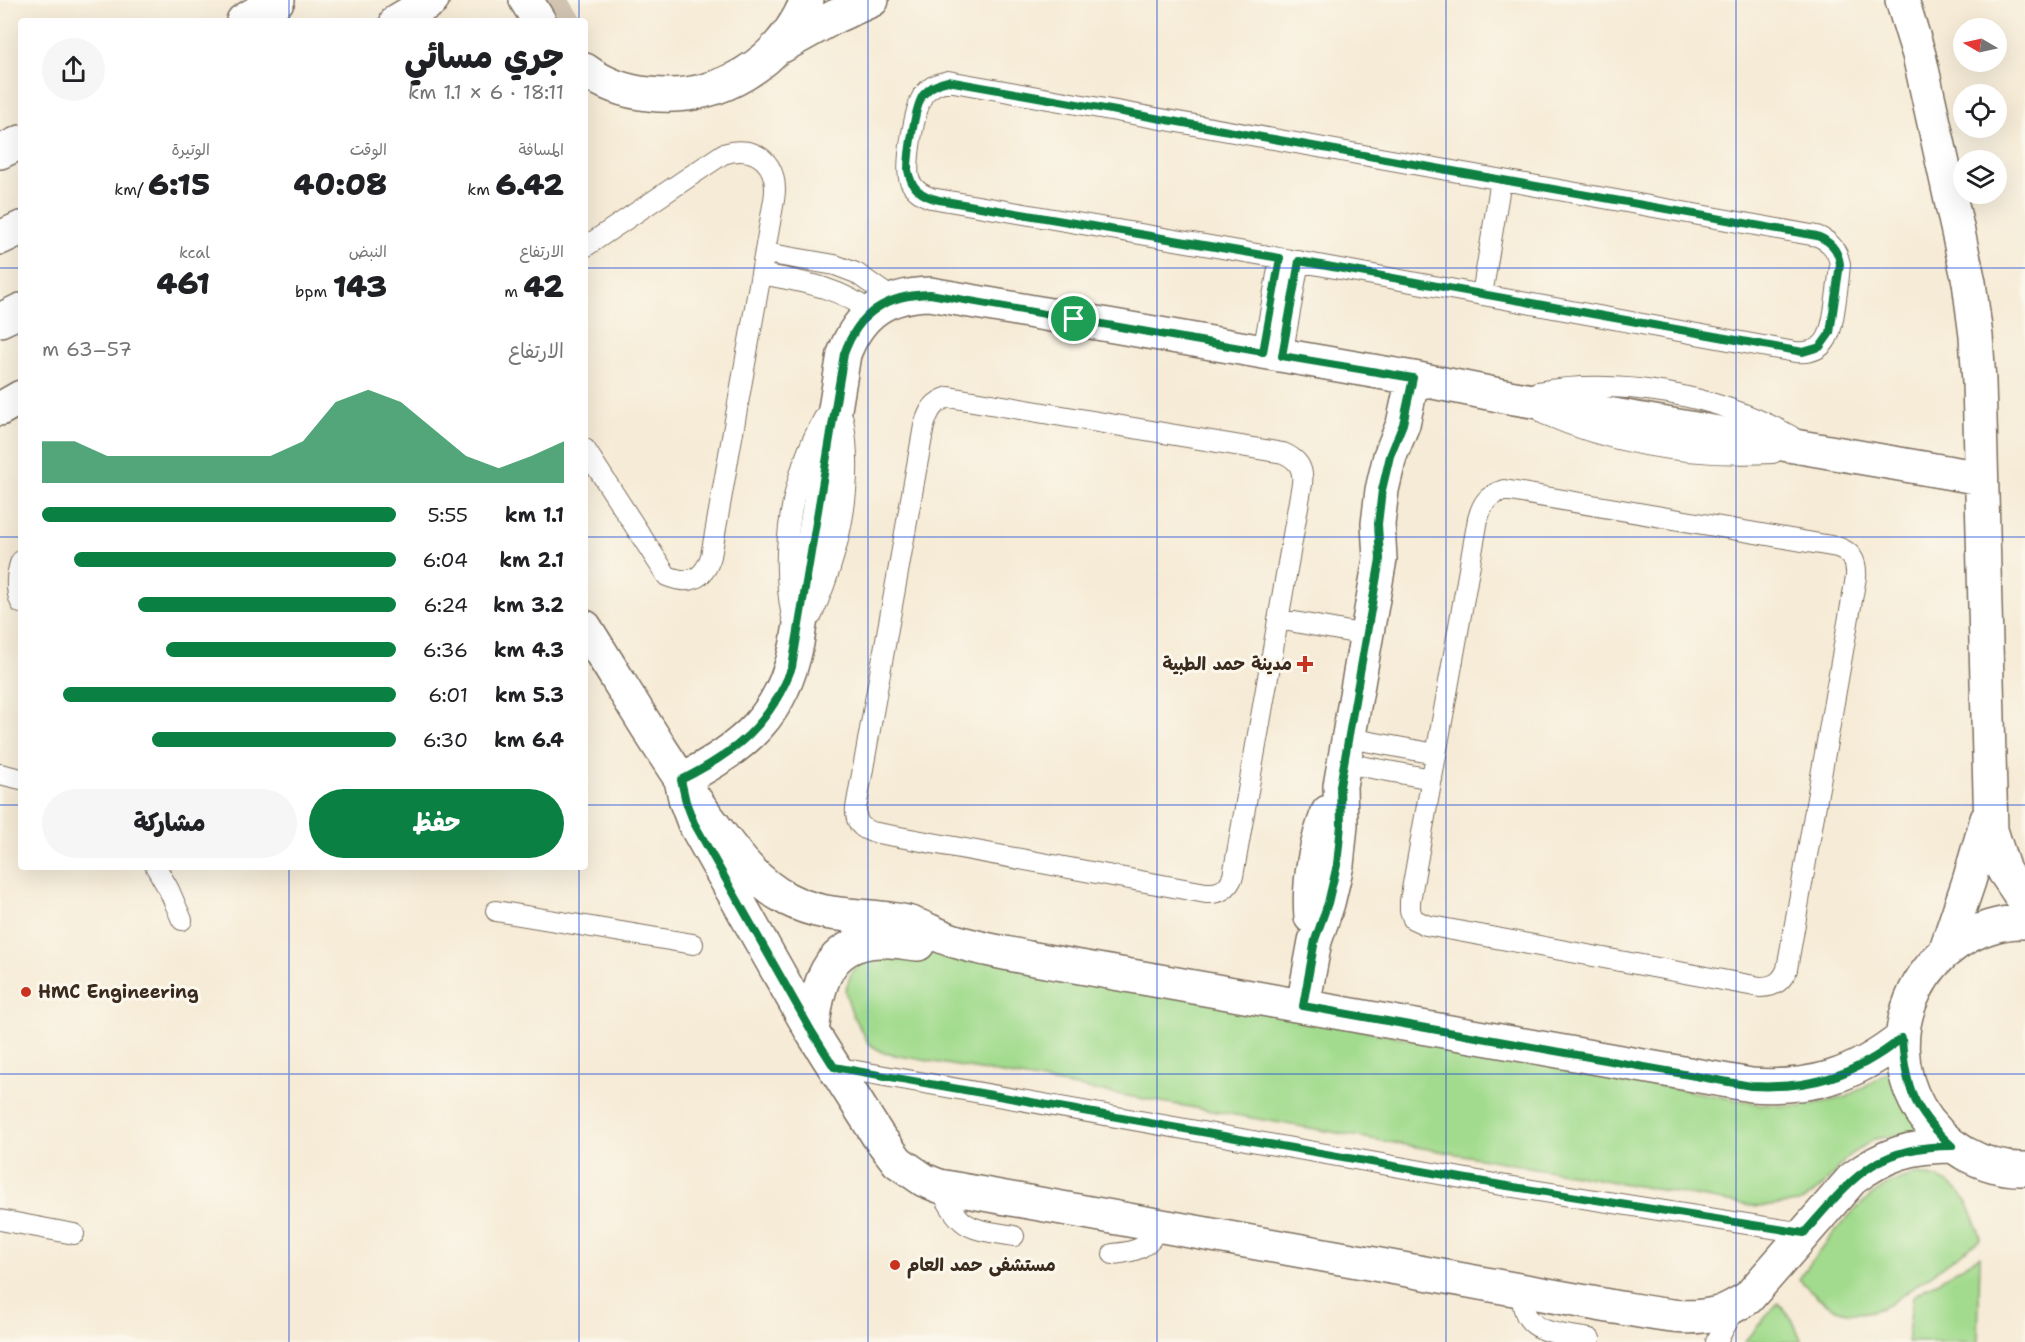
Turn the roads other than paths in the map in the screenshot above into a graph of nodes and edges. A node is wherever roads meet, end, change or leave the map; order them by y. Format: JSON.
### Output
{"nodes":[{"id":1,"x":278,"y":0,"type":"edge"},
{"id":2,"x":432,"y":0,"type":"edge"},
{"id":3,"x":526,"y":0,"type":"edge"},
{"id":4,"x":807,"y":0,"type":"edge"},
{"id":5,"x":872,"y":0,"type":"edge"},
{"id":6,"x":1902,"y":0,"type":"edge"},
{"id":7,"x":248,"y":18,"type":"edge"},
{"id":8,"x":402,"y":18,"type":"edge"},
{"id":9,"x":537,"y":18,"type":"edge"},
{"id":10,"x":775,"y":50,"type":"junction"},
{"id":11,"x":588,"y":75,"type":"edge"},
{"id":12,"x":18,"y":143,"type":"edge"},
{"id":13,"x":0,"y":152,"type":"edge"},
{"id":14,"x":1501,"y":180,"type":"junction"},
{"id":15,"x":18,"y":229,"type":"edge"},
{"id":16,"x":0,"y":238,"type":"edge"},
{"id":17,"x":588,"y":244,"type":"edge"},
{"id":18,"x":765,"y":253,"type":"junction"},
{"id":19,"x":1289,"y":260,"type":"junction"},
{"id":20,"x":761,"y":274,"type":"junction"},
{"id":21,"x":1482,"y":295,"type":"junction"},
{"id":22,"x":882,"y":305,"type":"junction"},
{"id":23,"x":18,"y":311,"type":"edge"},
{"id":24,"x":0,"y":320,"type":"edge"},
{"id":25,"x":1272,"y":354,"type":"junction"},
{"id":26,"x":1413,"y":378,"type":"junction"},
{"id":27,"x":18,"y":400,"type":"edge"},
{"id":28,"x":0,"y":409,"type":"edge"},
{"id":29,"x":588,"y":454,"type":"edge"},
{"id":30,"x":1981,"y":478,"type":"junction"},
{"id":31,"x":18,"y":576,"type":"edge"},
{"id":32,"x":18,"y":597,"type":"edge"},
{"id":33,"x":1278,"y":619,"type":"junction"},
{"id":34,"x":588,"y":632,"type":"edge"},
{"id":35,"x":1366,"y":635,"type":"junction"},
{"id":36,"x":1436,"y":754,"type":"junction"},
{"id":37,"x":1344,"y":762,"type":"junction"},
{"id":38,"x":0,"y":774,"type":"edge"},
{"id":39,"x":18,"y":778,"type":"edge"},
{"id":40,"x":1432,"y":779,"type":"junction"},
{"id":41,"x":681,"y":780,"type":"junction"},
{"id":42,"x":1989,"y":808,"type":"junction"},
{"id":43,"x":158,"y":870,"type":"edge"},
{"id":44,"x":2025,"y":902,"type":"edge"},
{"id":45,"x":496,"y":911,"type":"dead end"},
{"id":46,"x":182,"y":920,"type":"dead end"},
{"id":47,"x":2025,"y":922,"type":"edge"},
{"id":48,"x":956,"y":942,"type":"junction"},
{"id":49,"x":693,"y":944,"type":"dead end"},
{"id":50,"x":1945,"y":952,"type":"junction"},
{"id":51,"x":1303,"y":1006,"type":"junction"},
{"id":52,"x":812,"y":1032,"type":"junction"},
{"id":53,"x":1902,"y":1038,"type":"junction"},
{"id":54,"x":834,"y":1067,"type":"junction"},
{"id":55,"x":1952,"y":1146,"type":"junction"},
{"id":56,"x":2025,"y":1169,"type":"edge"},
{"id":57,"x":939,"y":1186,"type":"junction"},
{"id":58,"x":0,"y":1220,"type":"edge"},
{"id":59,"x":1158,"y":1226,"type":"junction"},
{"id":60,"x":1804,"y":1233,"type":"junction"},
{"id":61,"x":74,"y":1234,"type":"dead end"},
{"id":62,"x":1014,"y":1236,"type":"dead end"},
{"id":63,"x":1113,"y":1254,"type":"dead end"},
{"id":64,"x":1523,"y":1291,"type":"junction"},
{"id":65,"x":1732,"y":1308,"type":"junction"},
{"id":66,"x":1590,"y":1339,"type":"dead end"},
{"id":67,"x":1716,"y":1342,"type":"edge"}],
"edges":[{"from":1,"to":7,"type":"street"},
{"from":2,"to":8,"type":"street"},
{"from":3,"to":9,"type":"street"},
{"from":4,"to":10,"type":"street"},
{"from":5,"to":10,"type":"street"},
{"from":6,"to":30,"type":"street"},
{"from":10,"to":11,"type":"street"},
{"from":12,"to":13,"type":"street"},
{"from":14,"to":19,"type":"lane"},
{"from":14,"to":21,"type":"lane"},
{"from":14,"to":21,"type":"lane"},
{"from":15,"to":16,"type":"street"},
{"from":17,"to":18,"type":"lane"},
{"from":18,"to":20,"type":"lane"},
{"from":18,"to":22,"type":"lane"},
{"from":19,"to":21,"type":"lane"},
{"from":19,"to":25,"type":"lane"},
{"from":20,"to":22,"type":"lane"},
{"from":20,"to":29,"type":"lane"},
{"from":22,"to":25,"type":"street"},
{"from":22,"to":41,"type":"street"},
{"from":23,"to":24,"type":"street"},
{"from":25,"to":26,"type":"street"},
{"from":26,"to":30,"type":"street"},
{"from":26,"to":35,"type":"street"},
{"from":27,"to":28,"type":"street"},
{"from":30,"to":42,"type":"street"},
{"from":31,"to":32,"type":"lane"},
{"from":33,"to":33,"type":"lane"},
{"from":33,"to":35,"type":"lane"},
{"from":34,"to":41,"type":"street"},
{"from":35,"to":37,"type":"street"},
{"from":36,"to":37,"type":"lane"},
{"from":36,"to":40,"type":"lane"},
{"from":36,"to":40,"type":"lane"},
{"from":37,"to":40,"type":"lane"},
{"from":37,"to":51,"type":"street"},
{"from":38,"to":39,"type":"lane"},
{"from":41,"to":48,"type":"street"},
{"from":41,"to":52,"type":"street"},
{"from":42,"to":44,"type":"street"},
{"from":42,"to":50,"type":"street"},
{"from":43,"to":46,"type":"lane"},
{"from":45,"to":49,"type":"lane"},
{"from":47,"to":50,"type":"street"},
{"from":48,"to":51,"type":"street"},
{"from":48,"to":52,"type":"street"},
{"from":50,"to":53,"type":"street"},
{"from":51,"to":53,"type":"street"},
{"from":52,"to":54,"type":"street"},
{"from":53,"to":55,"type":"street"},
{"from":54,"to":57,"type":"street"},
{"from":54,"to":60,"type":"lane"},
{"from":55,"to":56,"type":"street"},
{"from":55,"to":60,"type":"street"},
{"from":57,"to":59,"type":"street"},
{"from":57,"to":62,"type":"lane"},
{"from":58,"to":61,"type":"lane"},
{"from":59,"to":63,"type":"lane"},
{"from":59,"to":64,"type":"street"},
{"from":60,"to":65,"type":"street"},
{"from":64,"to":65,"type":"street"},
{"from":64,"to":66,"type":"lane"},
{"from":65,"to":67,"type":"lane"}]}
